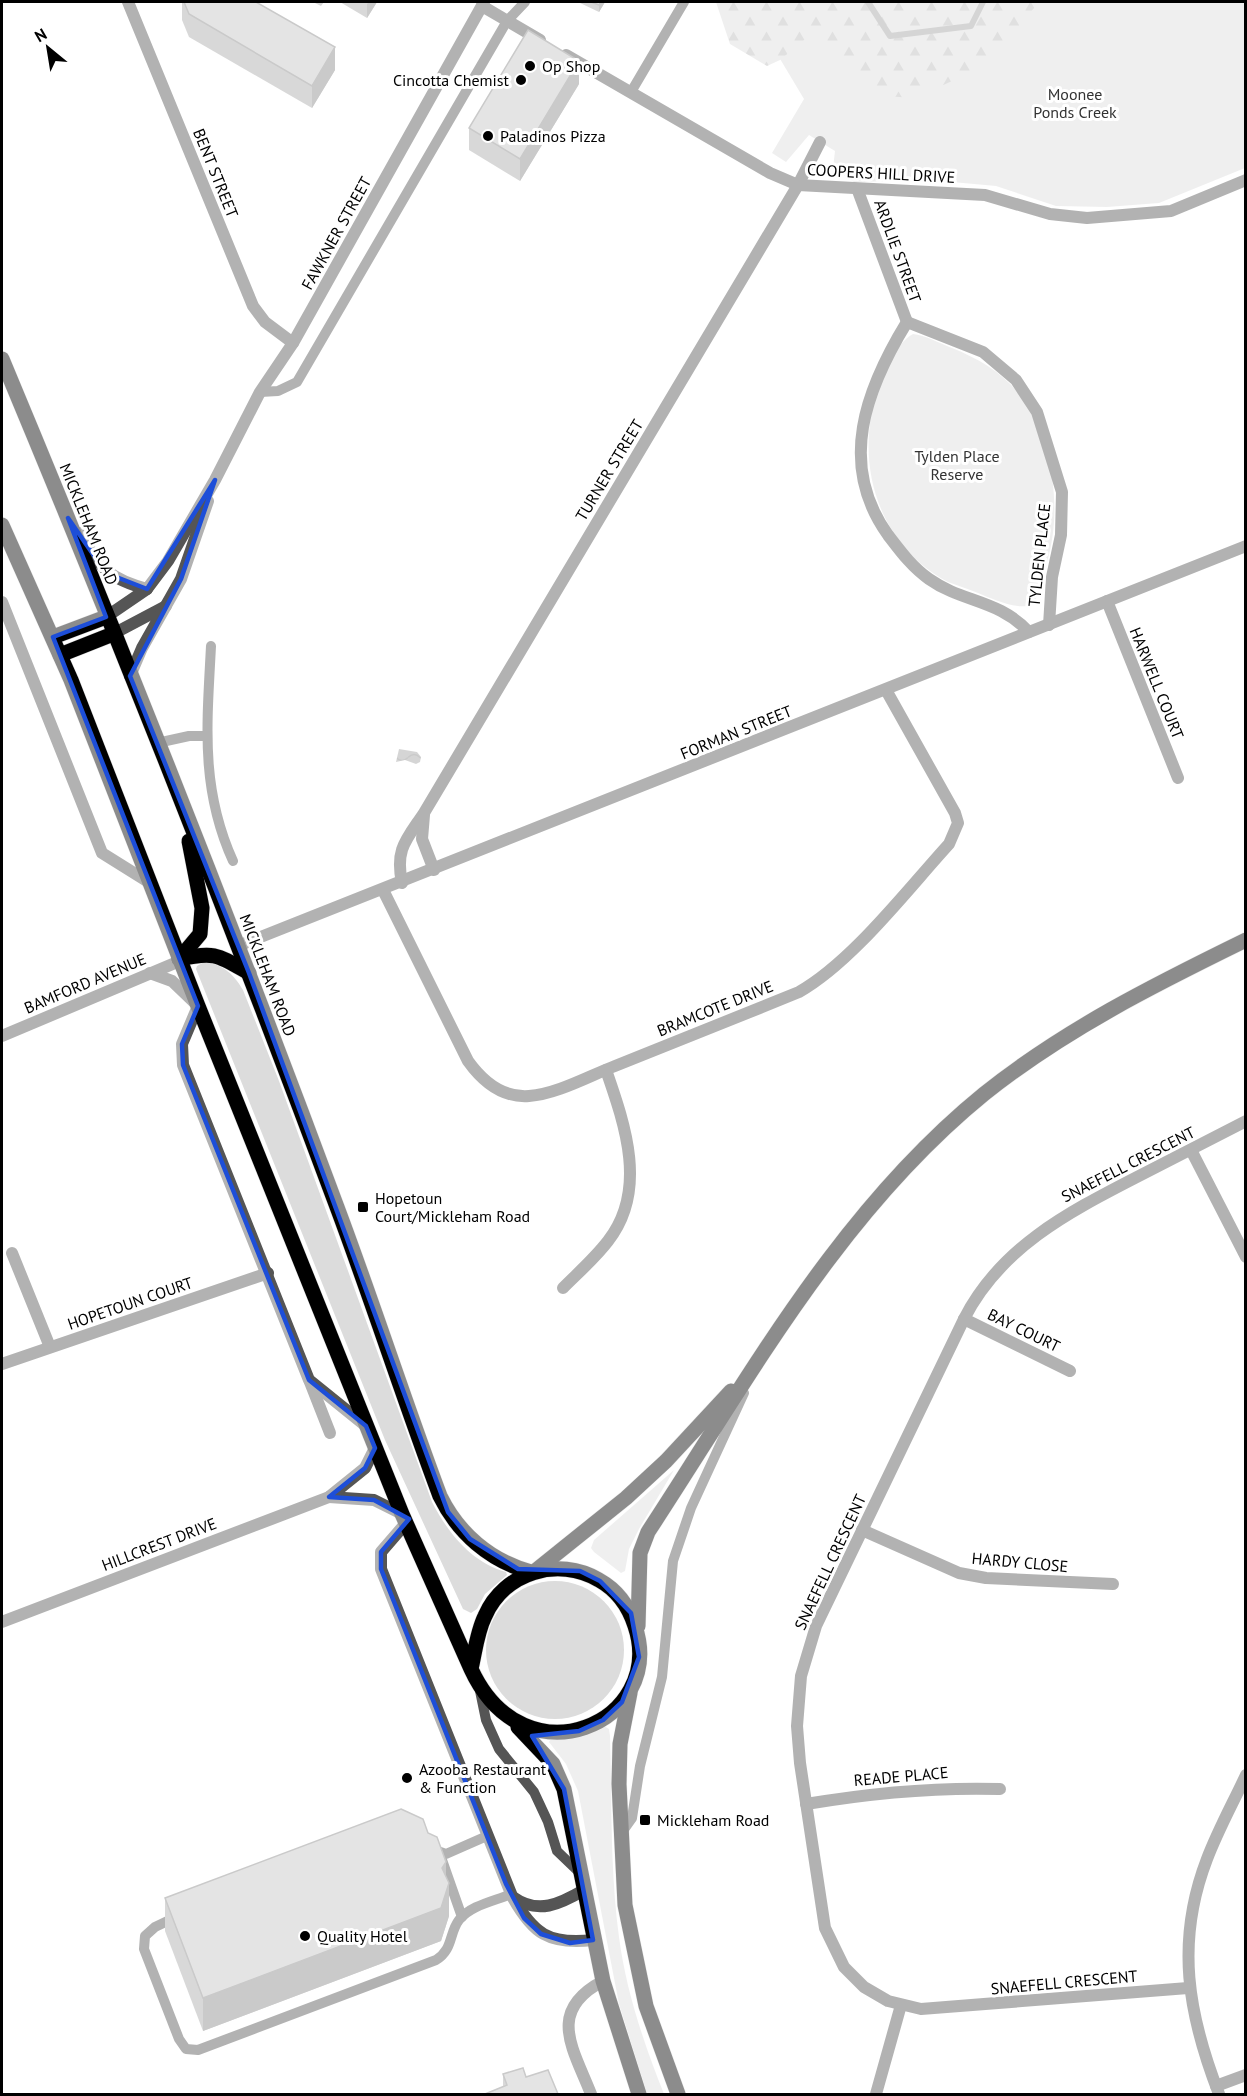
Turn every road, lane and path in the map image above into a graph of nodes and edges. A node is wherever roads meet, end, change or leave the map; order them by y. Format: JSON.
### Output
{"nodes":[{"id":1,"x":128,"y":2,"type":"edge"},
{"id":2,"x":525,"y":2,"type":"edge"},
{"id":3,"x":684,"y":2,"type":"edge"},
{"id":4,"x":483,"y":4,"type":"edge"},
{"id":5,"x":507,"y":21,"type":"junction"},
{"id":6,"x":631,"y":92,"type":"junction"},
{"id":7,"x":820,"y":142,"type":"dead end"},
{"id":8,"x":1245,"y":180,"type":"edge"},
{"id":9,"x":798,"y":185,"type":"junction"},
{"id":10,"x":858,"y":191,"type":"junction"},
{"id":11,"x":907,"y":322,"type":"junction"},
{"id":12,"x":293,"y":343,"type":"junction"},
{"id":13,"x":2,"y":359,"type":"edge"},
{"id":14,"x":260,"y":392,"type":"junction"},
{"id":15,"x":215,"y":480,"type":"junction"},
{"id":16,"x":68,"y":518,"type":"junction"},
{"id":17,"x":2,"y":525,"type":"edge"},
{"id":18,"x":1245,"y":546,"type":"edge"},
{"id":19,"x":147,"y":589,"type":"junction"},
{"id":20,"x":1107,"y":601,"type":"junction"},
{"id":21,"x":2,"y":602,"type":"edge"},
{"id":22,"x":167,"y":605,"type":"junction"},
{"id":23,"x":106,"y":616,"type":"junction"},
{"id":24,"x":1049,"y":625,"type":"junction"},
{"id":25,"x":1029,"y":632,"type":"junction"},
{"id":26,"x":113,"y":634,"type":"junction"},
{"id":27,"x":53,"y":637,"type":"junction"},
{"id":28,"x":211,"y":646,"type":"dead end"},
{"id":29,"x":60,"y":655,"type":"junction"},
{"id":30,"x":130,"y":676,"type":"junction"},
{"id":31,"x":886,"y":690,"type":"junction"},
{"id":32,"x":207,"y":735,"type":"junction"},
{"id":33,"x":157,"y":743,"type":"junction"},
{"id":34,"x":1178,"y":778,"type":"dead end"},
{"id":35,"x":182,"y":806,"type":"junction"},
{"id":36,"x":424,"y":813,"type":"junction"},
{"id":37,"x":233,"y":861,"type":"dead end"},
{"id":38,"x":434,"y":870,"type":"junction"},
{"id":39,"x":150,"y":883,"type":"junction"},
{"id":40,"x":402,"y":883,"type":"junction"},
{"id":41,"x":382,"y":890,"type":"junction"},
{"id":42,"x":1245,"y":940,"type":"edge"},
{"id":43,"x":238,"y":946,"type":"junction"},
{"id":44,"x":179,"y":959,"type":"junction"},
{"id":45,"x":150,"y":973,"type":"junction"},
{"id":46,"x":249,"y":973,"type":"junction"},
{"id":47,"x":198,"y":1006,"type":"junction"},
{"id":48,"x":2,"y":1036,"type":"edge"},
{"id":49,"x":606,"y":1070,"type":"junction"},
{"id":50,"x":1245,"y":1121,"type":"edge"},
{"id":51,"x":1191,"y":1150,"type":"junction"},
{"id":52,"x":12,"y":1253,"type":"dead end"},
{"id":53,"x":1245,"y":1257,"type":"edge"},
{"id":54,"x":268,"y":1274,"type":"junction"},
{"id":55,"x":563,"y":1288,"type":"dead end"},
{"id":56,"x":964,"y":1320,"type":"junction"},
{"id":57,"x":50,"y":1347,"type":"junction"},
{"id":58,"x":757,"y":1363,"type":"junction"},
{"id":59,"x":2,"y":1364,"type":"edge"},
{"id":60,"x":1070,"y":1371,"type":"dead end"},
{"id":61,"x":309,"y":1380,"type":"junction"},
{"id":62,"x":366,"y":1426,"type":"junction"},
{"id":63,"x":330,"y":1433,"type":"dead end"},
{"id":64,"x":375,"y":1448,"type":"junction"},
{"id":65,"x":329,"y":1497,"type":"junction"},
{"id":66,"x":404,"y":1519,"type":"junction"},
{"id":67,"x":862,"y":1530,"type":"junction"},
{"id":68,"x":533,"y":1572,"type":"junction"},
{"id":69,"x":1113,"y":1584,"type":"dead end"},
{"id":70,"x":2,"y":1622,"type":"edge"},
{"id":71,"x":638,"y":1635,"type":"junction"},
{"id":72,"x":471,"y":1669,"type":"junction"},
{"id":73,"x":634,"y":1679,"type":"junction"},
{"id":74,"x":478,"y":1684,"type":"junction"},
{"id":75,"x":504,"y":1715,"type":"junction"},
{"id":76,"x":1245,"y":1775,"type":"edge"},
{"id":77,"x":1000,"y":1789,"type":"dead end"},
{"id":78,"x":806,"y":1804,"type":"junction"},
{"id":79,"x":622,"y":1832,"type":"junction"},
{"id":80,"x":487,"y":1836,"type":"junction"},
{"id":81,"x":420,"y":1843,"type":"edge"},
{"id":82,"x":439,"y":1853,"type":"junction"},
{"id":83,"x":581,"y":1874,"type":"junction"},
{"id":84,"x":584,"y":1890,"type":"junction"},
{"id":85,"x":512,"y":1895,"type":"junction"},
{"id":86,"x":191,"y":1911,"type":"edge"},
{"id":87,"x":462,"y":1917,"type":"junction"},
{"id":88,"x":593,"y":1940,"type":"junction"},
{"id":89,"x":603,"y":1981,"type":"junction"},
{"id":90,"x":1188,"y":1988,"type":"junction"},
{"id":91,"x":901,"y":2005,"type":"junction"},
{"id":92,"x":1245,"y":2075,"type":"edge"},
{"id":93,"x":1217,"y":2090,"type":"edge"},
{"id":94,"x":591,"y":2094,"type":"edge"},
{"id":95,"x":639,"y":2094,"type":"edge"},
{"id":96,"x":678,"y":2094,"type":"edge"},
{"id":97,"x":876,"y":2094,"type":"edge"}],
"edges":[{"from":1,"to":12,"type":"street","name":"BENT STREET"},
{"from":2,"to":5,"type":"lane"},
{"from":3,"to":6,"type":"lane"},
{"from":4,"to":5,"type":"street","name":"COOPERS HILL DRIVE"},
{"from":4,"to":12,"type":"street","name":"FAWKNER STREET"},
{"from":5,"to":6,"type":"street","name":"COOPERS HILL DRIVE"},
{"from":5,"to":14,"type":"lane"},
{"from":6,"to":9,"type":"street","name":"COOPERS HILL DRIVE"},
{"from":7,"to":9,"type":"street","name":"TURNER STREET"},
{"from":8,"to":10,"type":"street","name":"COOPERS HILL DRIVE"},
{"from":9,"to":10,"type":"street","name":"COOPERS HILL DRIVE"},
{"from":9,"to":36,"type":"street","name":"TURNER STREET"},
{"from":10,"to":11,"type":"street","name":"ARDLIE STREET"},
{"from":11,"to":24,"type":"street","name":"TYLDEN PLACE"},
{"from":11,"to":25,"type":"street","name":"TYLDEN PLACE"},
{"from":12,"to":14,"type":"street","name":"FAWKNER STREET"},
{"from":13,"to":16,"type":"main road","name":"MICKLEHAM ROAD"},
{"from":14,"to":15,"type":"street","name":"FAWKNER STREET"},
{"from":15,"to":19,"type":"street","name":"FAWKNER STREET"},
{"from":15,"to":22,"type":"street","name":"FAWKNER STREET"},
{"from":16,"to":19,"type":"street"},
{"from":16,"to":23,"type":"main road","name":"MICKLEHAM ROAD"},
{"from":17,"to":27,"type":"main road"},
{"from":18,"to":20,"type":"street","name":"FORMAN STREET"},
{"from":19,"to":23,"type":"street","name":"FAWKNER STREET"},
{"from":20,"to":24,"type":"street","name":"FORMAN STREET"},
{"from":20,"to":34,"type":"street","name":"HARWELL COURT"},
{"from":21,"to":39,"type":"street"},
{"from":22,"to":26,"type":"street"},
{"from":22,"to":30,"type":"street","name":"FAWKNER STREET"},
{"from":23,"to":26,"type":"main road","name":"MICKLEHAM ROAD"},
{"from":23,"to":27,"type":"main road"},
{"from":24,"to":25,"type":"street","name":"FORMAN STREET"},
{"from":25,"to":31,"type":"street","name":"FORMAN STREET"},
{"from":26,"to":29,"type":"main road"},
{"from":26,"to":30,"type":"main road","name":"MICKLEHAM ROAD"},
{"from":27,"to":29,"type":"main road"},
{"from":28,"to":32,"type":"lane"},
{"from":29,"to":39,"type":"main road"},
{"from":30,"to":33,"type":"main road","name":"MICKLEHAM ROAD"},
{"from":31,"to":38,"type":"street","name":"FORMAN STREET"},
{"from":31,"to":49,"type":"street","name":"BRAMCOTE DRIVE"},
{"from":32,"to":33,"type":"lane"},
{"from":32,"to":37,"type":"lane"},
{"from":33,"to":35,"type":"main road","name":"MICKLEHAM ROAD"},
{"from":35,"to":43,"type":"main road","name":"MICKLEHAM ROAD"},
{"from":35,"to":44,"type":"main road"},
{"from":36,"to":38,"type":"street","name":"TURNER STREET"},
{"from":36,"to":40,"type":"street","name":"TURNER STREET"},
{"from":38,"to":40,"type":"street","name":"FORMAN STREET"},
{"from":39,"to":44,"type":"main road"},
{"from":40,"to":41,"type":"street","name":"FORMAN STREET"},
{"from":41,"to":43,"type":"street","name":"FORMAN STREET"},
{"from":41,"to":49,"type":"street","name":"BRAMCOTE DRIVE"},
{"from":42,"to":58,"type":"main road"},
{"from":43,"to":46,"type":"main road","name":"MICKLEHAM ROAD"},
{"from":44,"to":45,"type":"street","name":"BAMFORD AVENUE"},
{"from":44,"to":46,"type":"main road"},
{"from":44,"to":47,"type":"main road"},
{"from":45,"to":47,"type":"street"},
{"from":45,"to":48,"type":"street","name":"BAMFORD AVENUE"},
{"from":46,"to":68,"type":"main road","name":"MICKLEHAM ROAD"},
{"from":47,"to":54,"type":"street"},
{"from":47,"to":62,"type":"main road"},
{"from":49,"to":55,"type":"street"},
{"from":50,"to":51,"type":"street","name":"SNAEFELL CRESCENT"},
{"from":51,"to":53,"type":"street"},
{"from":51,"to":56,"type":"street","name":"SNAEFELL CRESCENT"},
{"from":52,"to":57,"type":"street"},
{"from":54,"to":57,"type":"street","name":"HOPETOUN COURT"},
{"from":54,"to":61,"type":"street"},
{"from":56,"to":60,"type":"street","name":"BAY COURT"},
{"from":56,"to":67,"type":"street","name":"SNAEFELL CRESCENT"},
{"from":57,"to":59,"type":"street","name":"HOPETOUN COURT"},
{"from":58,"to":68,"type":"main road"},
{"from":58,"to":71,"type":"main road"},
{"from":58,"to":79,"type":"lane"},
{"from":61,"to":62,"type":"street"},
{"from":61,"to":63,"type":"street"},
{"from":62,"to":64,"type":"main road"},
{"from":64,"to":65,"type":"street","name":"HILLCREST DRIVE"},
{"from":64,"to":66,"type":"main road"},
{"from":65,"to":66,"type":"street","name":"HILLCREST DRIVE"},
{"from":65,"to":70,"type":"street","name":"HILLCREST DRIVE"},
{"from":66,"to":72,"type":"main road"},
{"from":66,"to":80,"type":"street"},
{"from":67,"to":69,"type":"street","name":"HARDY CLOSE"},
{"from":67,"to":78,"type":"street","name":"SNAEFELL CRESCENT"},
{"from":68,"to":71,"type":"main road"},
{"from":68,"to":72,"type":"main road"},
{"from":71,"to":73,"type":"main road"},
{"from":72,"to":74,"type":"main road"},
{"from":73,"to":75,"type":"main road"},
{"from":73,"to":79,"type":"main road"},
{"from":74,"to":75,"type":"main road"},
{"from":74,"to":83,"type":"lane"},
{"from":75,"to":83,"type":"main road"},
{"from":76,"to":90,"type":"street"},
{"from":77,"to":78,"type":"street","name":"READE PLACE"},
{"from":78,"to":91,"type":"street","name":"SNAEFELL CRESCENT"},
{"from":79,"to":96,"type":"main road"},
{"from":80,"to":82,"type":"lane"},
{"from":80,"to":85,"type":"street"},
{"from":81,"to":82,"type":"lane"},
{"from":82,"to":87,"type":"lane"},
{"from":83,"to":84,"type":"main road"},
{"from":84,"to":85,"type":"street"},
{"from":84,"to":88,"type":"main road"},
{"from":85,"to":87,"type":"lane"},
{"from":85,"to":88,"type":"street"},
{"from":86,"to":87,"type":"lane"},
{"from":88,"to":89,"type":"main road"},
{"from":89,"to":94,"type":"street"},
{"from":89,"to":95,"type":"main road"},
{"from":90,"to":91,"type":"street","name":"SNAEFELL CRESCENT"},
{"from":90,"to":93,"type":"street"},
{"from":91,"to":97,"type":"street"},
{"from":92,"to":93,"type":"street"}]}
